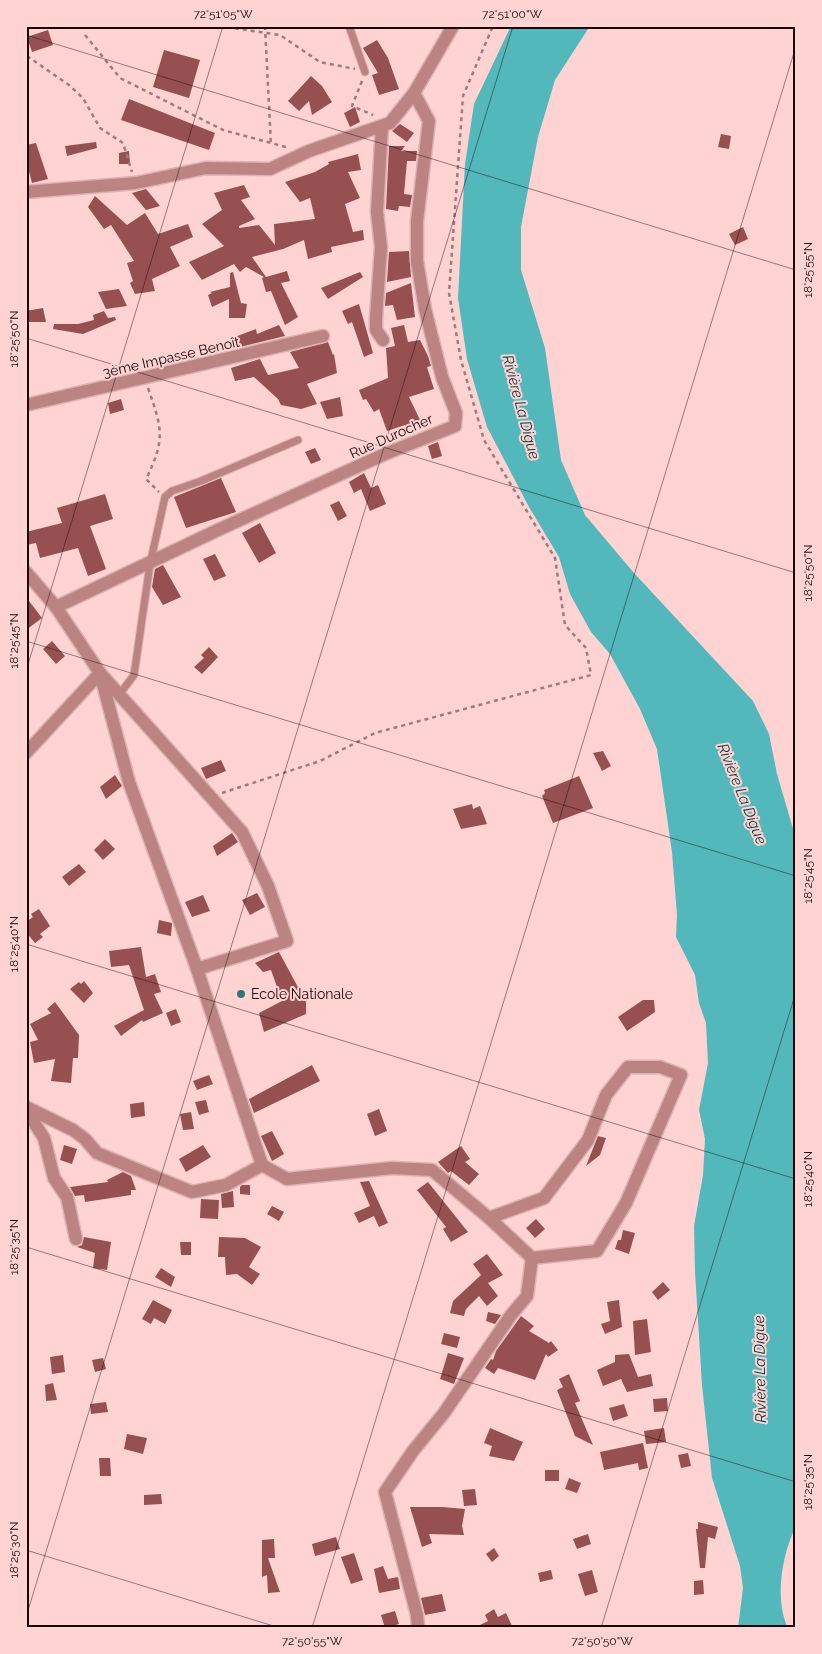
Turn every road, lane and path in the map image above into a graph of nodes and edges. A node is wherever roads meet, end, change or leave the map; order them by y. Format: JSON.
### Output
{"nodes":[{"id":1,"x":219,"y":26,"type":"edge"},
{"id":2,"x":265,"y":26,"type":"edge"},
{"id":3,"x":349,"y":26,"type":"edge"},
{"id":4,"x":453,"y":26,"type":"edge"},
{"id":5,"x":493,"y":26,"type":"edge"},
{"id":6,"x":266,"y":33,"type":"junction"},
{"id":7,"x":85,"y":35,"type":"dead end"},
{"id":8,"x":27,"y":56,"type":"edge"},
{"id":9,"x":366,"y":72,"type":"junction"},
{"id":10,"x":414,"y":93,"type":"junction"},
{"id":11,"x":386,"y":124,"type":"junction"},
{"id":12,"x":271,"y":145,"type":"junction"},
{"id":13,"x":309,"y":152,"type":"junction"},
{"id":14,"x":136,"y":183,"type":"junction"},
{"id":15,"x":26,"y":192,"type":"edge"},
{"id":16,"x":323,"y":336,"type":"dead end"},
{"id":17,"x":382,"y":340,"type":"dead end"},
{"id":18,"x":146,"y":379,"type":"junction"},
{"id":19,"x":26,"y":405,"type":"edge"},
{"id":20,"x":298,"y":440,"type":"dead end"},
{"id":21,"x":165,"y":497,"type":"junction"},
{"id":22,"x":150,"y":564,"type":"junction"},
{"id":23,"x":26,"y":572,"type":"edge"},
{"id":24,"x":56,"y":607,"type":"junction"},
{"id":25,"x":100,"y":673,"type":"junction"},
{"id":26,"x":119,"y":695,"type":"junction"},
{"id":27,"x":26,"y":753,"type":"edge"},
{"id":28,"x":209,"y":798,"type":"junction"},
{"id":29,"x":197,"y":969,"type":"junction"},
{"id":30,"x":26,"y":1108,"type":"edge"},
{"id":31,"x":262,"y":1165,"type":"junction"},
{"id":32,"x":488,"y":1218,"type":"junction"},
{"id":33,"x":76,"y":1239,"type":"dead end"},
{"id":34,"x":532,"y":1258,"type":"junction"},
{"id":35,"x":418,"y":1628,"type":"edge"}],
"edges":[{"from":1,"to":6,"type":"path"},
{"from":2,"to":6,"type":"path"},
{"from":3,"to":9,"type":"lane"},
{"from":4,"to":10,"type":"street"},
{"from":5,"to":28,"type":"path"},
{"from":6,"to":9,"type":"path"},
{"from":6,"to":12,"type":"path"},
{"from":7,"to":12,"type":"path"},
{"from":8,"to":14,"type":"path"},
{"from":9,"to":11,"type":"path"},
{"from":10,"to":11,"type":"street"},
{"from":10,"to":22,"type":"street","name":"Rue Durocher"},
{"from":11,"to":13,"type":"street"},
{"from":11,"to":17,"type":"street"},
{"from":12,"to":13,"type":"path"},
{"from":13,"to":14,"type":"street"},
{"from":14,"to":15,"type":"street"},
{"from":16,"to":18,"type":"street","name":"3ème Impasse Benoît"},
{"from":18,"to":19,"type":"street","name":"3ème Impasse Benoît"},
{"from":18,"to":21,"type":"path"},
{"from":20,"to":21,"type":"lane"},
{"from":21,"to":22,"type":"lane"},
{"from":22,"to":24,"type":"street","name":"Rue Durocher"},
{"from":22,"to":26,"type":"lane"},
{"from":23,"to":24,"type":"street"},
{"from":24,"to":25,"type":"street"},
{"from":25,"to":26,"type":"street"},
{"from":25,"to":27,"type":"street"},
{"from":25,"to":29,"type":"street"},
{"from":26,"to":28,"type":"street"},
{"from":28,"to":29,"type":"street"},
{"from":29,"to":31,"type":"street"},
{"from":30,"to":31,"type":"street"},
{"from":30,"to":33,"type":"street"},
{"from":31,"to":32,"type":"street"},
{"from":32,"to":34,"type":"street"},
{"from":32,"to":34,"type":"street"},
{"from":34,"to":35,"type":"street"}]}
